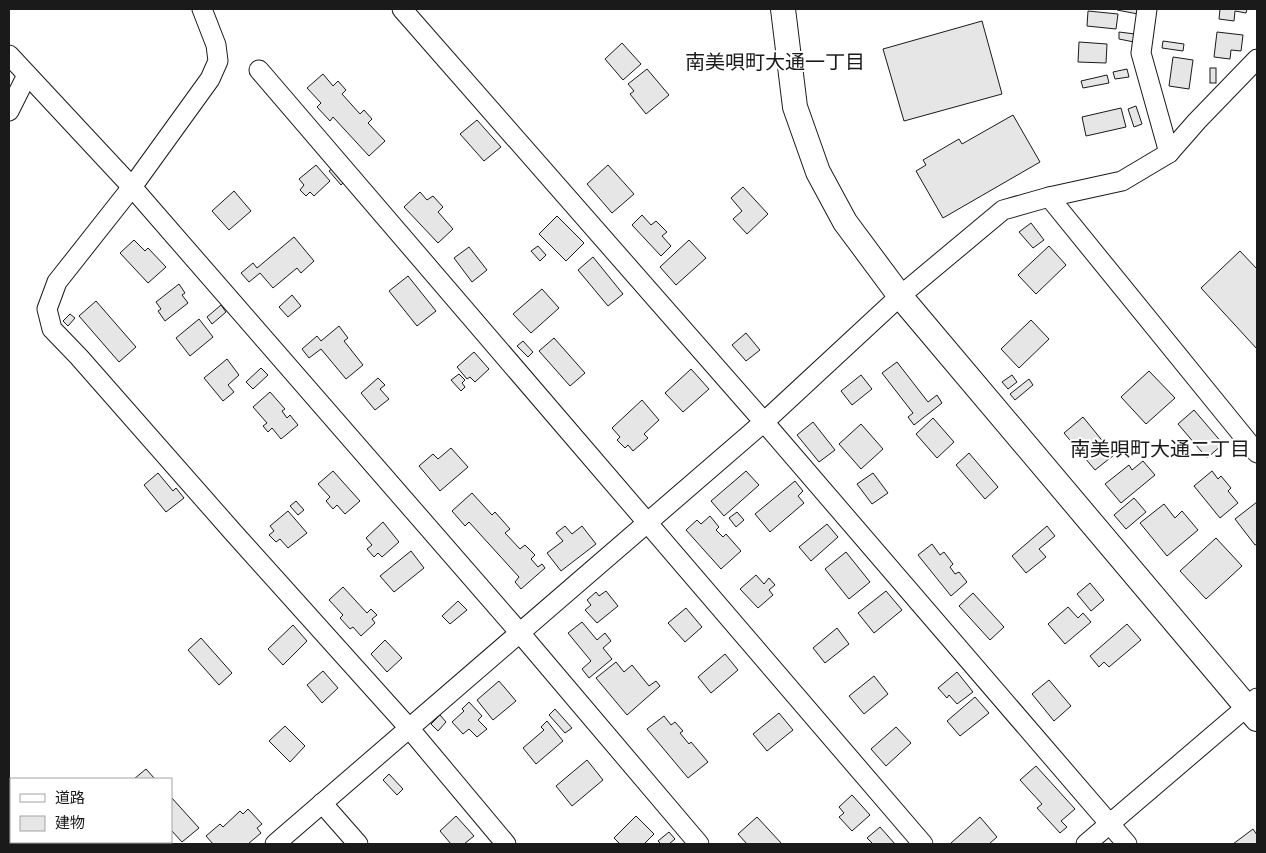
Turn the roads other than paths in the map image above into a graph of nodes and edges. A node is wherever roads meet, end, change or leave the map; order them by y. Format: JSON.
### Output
{"nodes":[{"id":1,"x":202,"y":9,"type":"edge"},
{"id":2,"x":402,"y":9,"type":"edge"},
{"id":3,"x":783,"y":9,"type":"edge"},
{"id":4,"x":1147,"y":9,"type":"edge"},
{"id":5,"x":9,"y":55,"type":"edge"},
{"id":6,"x":1257,"y":59,"type":"edge"},
{"id":7,"x":259,"y":70,"type":"dead end"},
{"id":8,"x":27,"y":75,"type":"junction"},
{"id":9,"x":9,"y":111,"type":"edge"},
{"id":10,"x":1170,"y":153,"type":"junction"},
{"id":11,"x":132,"y":187,"type":"junction"},
{"id":12,"x":1049,"y":197,"type":"junction"},
{"id":13,"x":900,"y":296,"type":"junction"},
{"id":14,"x":764,"y":422,"type":"junction"},
{"id":15,"x":1257,"y":453,"type":"edge"},
{"id":16,"x":647,"y":523,"type":"junction"},
{"id":17,"x":520,"y":633,"type":"junction"},
{"id":18,"x":1254,"y":708,"type":"edge"},
{"id":19,"x":409,"y":728,"type":"junction"},
{"id":20,"x":322,"y":803,"type":"junction"},
{"id":21,"x":1110,"y":824,"type":"junction"},
{"id":22,"x":275,"y":844,"type":"edge"},
{"id":23,"x":358,"y":844,"type":"edge"},
{"id":24,"x":506,"y":844,"type":"edge"},
{"id":25,"x":699,"y":844,"type":"edge"},
{"id":26,"x":923,"y":844,"type":"edge"},
{"id":27,"x":1086,"y":844,"type":"edge"},
{"id":28,"x":1127,"y":844,"type":"edge"}],
"edges":[{"from":1,"to":11,"type":"street"},
{"from":2,"to":14,"type":"street"},
{"from":3,"to":13,"type":"street"},
{"from":4,"to":10,"type":"street"},
{"from":5,"to":8,"type":"street"},
{"from":6,"to":10,"type":"street"},
{"from":7,"to":16,"type":"street"},
{"from":8,"to":9,"type":"street"},
{"from":8,"to":11,"type":"street"},
{"from":10,"to":12,"type":"street"},
{"from":11,"to":17,"type":"street"},
{"from":11,"to":19,"type":"street"},
{"from":12,"to":13,"type":"street"},
{"from":12,"to":15,"type":"street"},
{"from":13,"to":14,"type":"street"},
{"from":13,"to":18,"type":"street"},
{"from":14,"to":16,"type":"street"},
{"from":14,"to":21,"type":"street"},
{"from":16,"to":17,"type":"street"},
{"from":16,"to":26,"type":"street"},
{"from":17,"to":19,"type":"street"},
{"from":17,"to":25,"type":"street"},
{"from":18,"to":21,"type":"street"},
{"from":19,"to":20,"type":"street"},
{"from":19,"to":24,"type":"street"},
{"from":20,"to":22,"type":"street"},
{"from":20,"to":23,"type":"street"},
{"from":21,"to":27,"type":"street"},
{"from":21,"to":28,"type":"street"}]}
